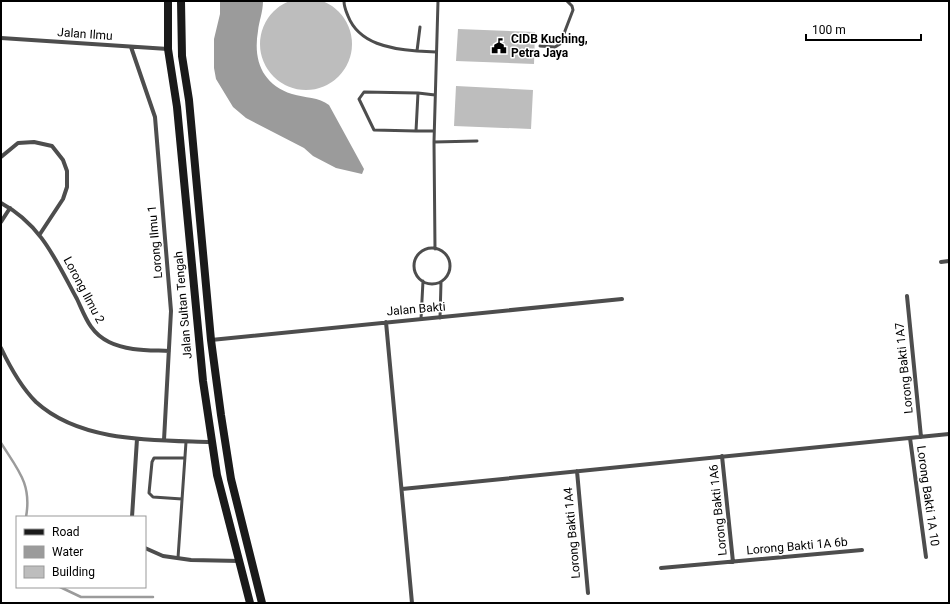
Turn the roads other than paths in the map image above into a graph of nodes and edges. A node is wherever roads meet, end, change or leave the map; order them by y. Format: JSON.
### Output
{"nodes":[{"id":1,"x":168,"y":1,"type":"edge"},
{"id":2,"x":181,"y":1,"type":"edge"},
{"id":3,"x":344,"y":1,"type":"edge"},
{"id":4,"x":438,"y":1,"type":"edge"},
{"id":5,"x":567,"y":1,"type":"edge"},
{"id":6,"x":420,"y":27,"type":"dead end"},
{"id":7,"x":1,"y":38,"type":"edge"},
{"id":8,"x":540,"y":46,"type":"dead end"},
{"id":9,"x":131,"y":47,"type":"junction"},
{"id":10,"x":168,"y":49,"type":"junction"},
{"id":11,"x":417,"y":52,"type":"junction"},
{"id":12,"x":436,"y":52,"type":"junction"},
{"id":13,"x":418,"y":93,"type":"junction"},
{"id":14,"x":435,"y":95,"type":"junction"},
{"id":15,"x":416,"y":131,"type":"junction"},
{"id":16,"x":434,"y":131,"type":"junction"},
{"id":17,"x":477,"y":141,"type":"dead end"},
{"id":18,"x":434,"y":142,"type":"junction"},
{"id":19,"x":1,"y":157,"type":"edge"},
{"id":20,"x":1,"y":204,"type":"edge"},
{"id":21,"x":10,"y":208,"type":"junction"},
{"id":22,"x":1,"y":222,"type":"edge"},
{"id":23,"x":40,"y":234,"type":"junction"},
{"id":24,"x":434,"y":249,"type":"junction"},
{"id":25,"x":949,"y":261,"type":"edge"},
{"id":26,"x":941,"y":262,"type":"dead end"},
{"id":27,"x":422,"y":281,"type":"junction"},
{"id":28,"x":441,"y":282,"type":"junction"},
{"id":29,"x":907,"y":296,"type":"dead end"},
{"id":30,"x":622,"y":299,"type":"dead end"},
{"id":31,"x":440,"y":318,"type":"junction"},
{"id":32,"x":421,"y":319,"type":"junction"},
{"id":33,"x":386,"y":322,"type":"junction"},
{"id":34,"x":211,"y":340,"type":"junction"},
{"id":35,"x":1,"y":348,"type":"edge"},
{"id":36,"x":168,"y":351,"type":"junction"},
{"id":37,"x":949,"y":434,"type":"edge"},
{"id":38,"x":921,"y":437,"type":"junction"},
{"id":39,"x":910,"y":438,"type":"junction"},
{"id":40,"x":137,"y":439,"type":"junction"},
{"id":41,"x":164,"y":440,"type":"junction"},
{"id":42,"x":186,"y":442,"type":"junction"},
{"id":43,"x":212,"y":442,"type":"junction"},
{"id":44,"x":722,"y":456,"type":"junction"},
{"id":45,"x":185,"y":458,"type":"junction"},
{"id":46,"x":577,"y":471,"type":"junction"},
{"id":47,"x":402,"y":489,"type":"junction"},
{"id":48,"x":182,"y":499,"type":"junction"},
{"id":49,"x":132,"y":516,"type":"edge"},
{"id":50,"x":146,"y":548,"type":"edge"},
{"id":51,"x":862,"y":550,"type":"dead end"},
{"id":52,"x":926,"y":557,"type":"dead end"},
{"id":53,"x":178,"y":558,"type":"junction"},
{"id":54,"x":240,"y":561,"type":"junction"},
{"id":55,"x":733,"y":562,"type":"junction"},
{"id":56,"x":661,"y":568,"type":"dead end"},
{"id":57,"x":588,"y":593,"type":"dead end"},
{"id":58,"x":250,"y":603,"type":"edge"},
{"id":59,"x":262,"y":603,"type":"edge"},
{"id":60,"x":412,"y":603,"type":"edge"}],
"edges":[{"from":1,"to":10,"type":"main road","name":"Jalan Sultan Tengah"},
{"from":2,"to":34,"type":"main road","name":"Jalan Sultan Tengah"},
{"from":3,"to":11,"type":"lane"},
{"from":4,"to":12,"type":"lane"},
{"from":5,"to":8,"type":"lane"},
{"from":6,"to":11,"type":"lane"},
{"from":7,"to":9,"type":"street","name":"Jalan Ilmu"},
{"from":9,"to":10,"type":"street","name":"Jalan Ilmu"},
{"from":9,"to":36,"type":"street","name":"Lorong Ilmu 1"},
{"from":10,"to":43,"type":"main road","name":"Jalan Sultan Tengah"},
{"from":11,"to":12,"type":"lane"},
{"from":12,"to":14,"type":"lane"},
{"from":13,"to":14,"type":"lane"},
{"from":13,"to":15,"type":"lane"},
{"from":13,"to":15,"type":"lane"},
{"from":14,"to":16,"type":"lane"},
{"from":15,"to":16,"type":"lane"},
{"from":16,"to":18,"type":"lane"},
{"from":17,"to":18,"type":"lane"},
{"from":18,"to":24,"type":"lane"},
{"from":19,"to":23,"type":"street"},
{"from":20,"to":21,"type":"street","name":"Lorong Ilmu 2"},
{"from":21,"to":22,"type":"street"},
{"from":21,"to":23,"type":"street","name":"Lorong Ilmu 2"},
{"from":23,"to":36,"type":"street","name":"Lorong Ilmu 2"},
{"from":24,"to":27,"type":"lane"},
{"from":24,"to":28,"type":"lane"},
{"from":25,"to":26,"type":"street"},
{"from":27,"to":28,"type":"lane"},
{"from":27,"to":32,"type":"lane"},
{"from":28,"to":31,"type":"lane"},
{"from":29,"to":38,"type":"street","name":"Lorong Bakti 1A7"},
{"from":30,"to":31,"type":"street","name":"Jalan Bakti"},
{"from":31,"to":32,"type":"street","name":"Jalan Bakti"},
{"from":32,"to":33,"type":"street","name":"Jalan Bakti"},
{"from":33,"to":34,"type":"street","name":"Jalan Bakti"},
{"from":33,"to":47,"type":"street"},
{"from":34,"to":59,"type":"main road","name":"Jalan Sultan Tengah"},
{"from":35,"to":40,"type":"street"},
{"from":36,"to":41,"type":"street","name":"Lorong Ilmu 1"},
{"from":37,"to":38,"type":"street"},
{"from":38,"to":39,"type":"street"},
{"from":39,"to":44,"type":"street"},
{"from":39,"to":52,"type":"street","name":"Lorong Bakti 1A 10"},
{"from":40,"to":41,"type":"street"},
{"from":40,"to":49,"type":"street"},
{"from":41,"to":42,"type":"street"},
{"from":42,"to":43,"type":"street"},
{"from":42,"to":45,"type":"lane"},
{"from":43,"to":54,"type":"main road","name":"Jalan Sultan Tengah"},
{"from":44,"to":46,"type":"street"},
{"from":44,"to":55,"type":"street","name":"Lorong Bakti 1A6"},
{"from":45,"to":48,"type":"lane"},
{"from":45,"to":48,"type":"lane"},
{"from":46,"to":47,"type":"street"},
{"from":46,"to":57,"type":"street","name":"Lorong Bakti 1A4"},
{"from":47,"to":60,"type":"street"},
{"from":48,"to":53,"type":"lane"},
{"from":50,"to":53,"type":"street"},
{"from":51,"to":55,"type":"street","name":"Lorong Bakti 1A 6b"},
{"from":53,"to":54,"type":"street"},
{"from":54,"to":58,"type":"main road","name":"Jalan Sultan Tengah"},
{"from":55,"to":56,"type":"street","name":"Lorong Bakti 1A 6b"}]}
